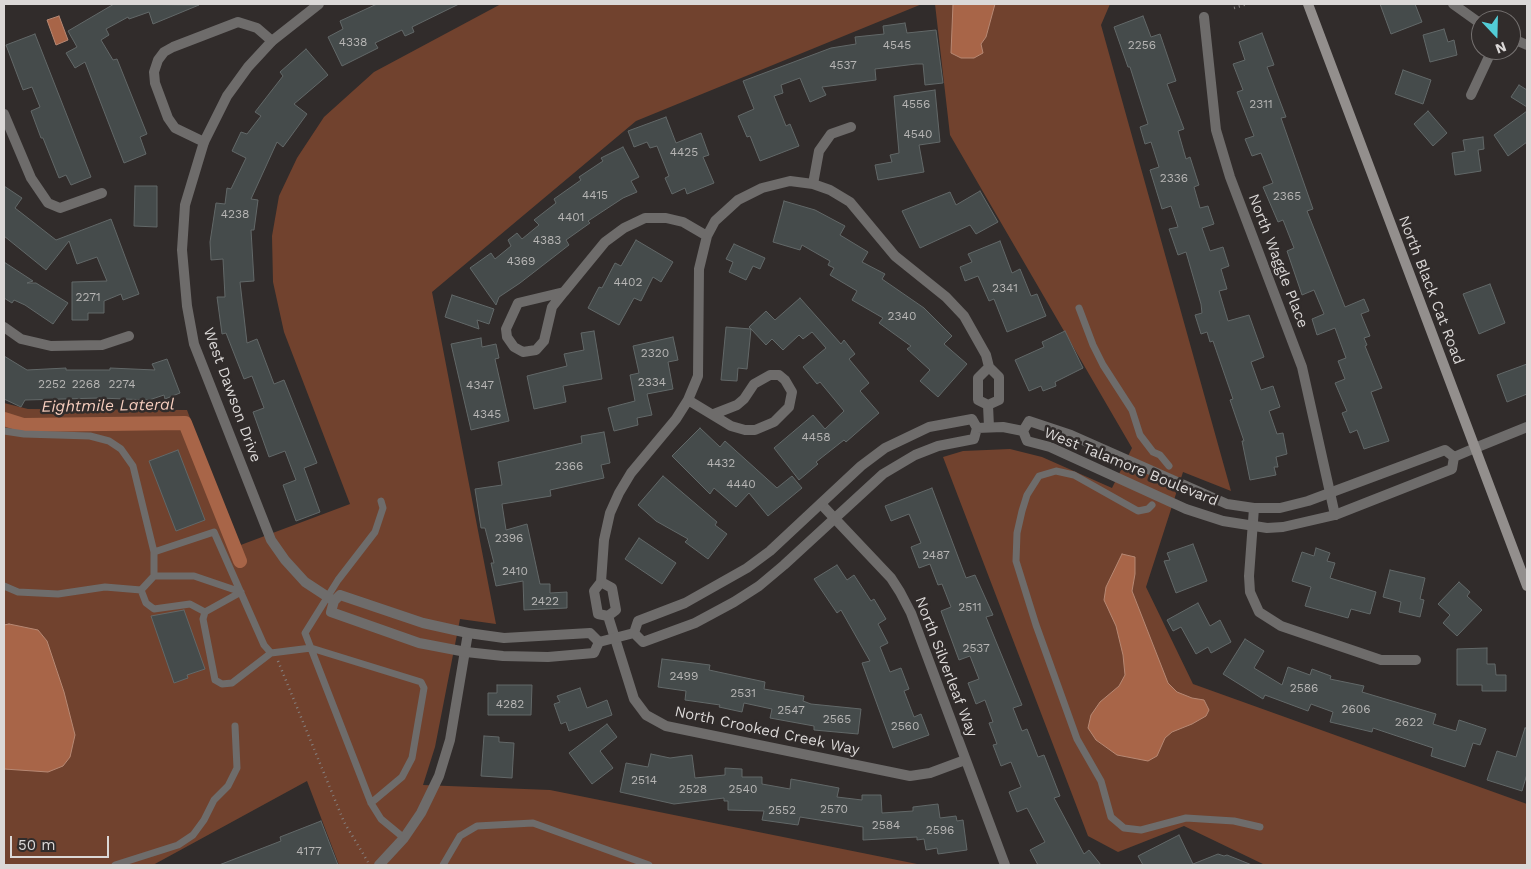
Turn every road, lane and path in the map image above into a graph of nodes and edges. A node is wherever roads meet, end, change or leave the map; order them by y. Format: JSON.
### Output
{"nodes":[{"id":1,"x":319,"y":4,"type":"edge"},
{"id":2,"x":1247,"y":4,"type":"edge"},
{"id":3,"x":1308,"y":4,"type":"edge"},
{"id":4,"x":1453,"y":4,"type":"edge"},
{"id":5,"x":1234,"y":8,"type":"dead end"},
{"id":6,"x":1204,"y":17,"type":"dead end"},
{"id":7,"x":1471,"y":17,"type":"edge"},
{"id":8,"x":272,"y":41,"type":"junction"},
{"id":9,"x":1487,"y":60,"type":"edge"},
{"id":10,"x":1470,"y":94,"type":"dead end"},
{"id":11,"x":4,"y":114,"type":"edge"},
{"id":12,"x":851,"y":127,"type":"dead end"},
{"id":13,"x":7,"y":133,"type":"edge"},
{"id":14,"x":204,"y":142,"type":"junction"},
{"id":15,"x":813,"y":184,"type":"junction"},
{"id":16,"x":102,"y":193,"type":"dead end"},
{"id":17,"x":706,"y":236,"type":"junction"},
{"id":18,"x":564,"y":292,"type":"junction"},
{"id":19,"x":1079,"y":308,"type":"dead end"},
{"id":20,"x":4,"y":327,"type":"edge"},
{"id":21,"x":129,"y":336,"type":"dead end"},
{"id":22,"x":989,"y":367,"type":"junction"},
{"id":23,"x":688,"y":400,"type":"junction"},
{"id":24,"x":988,"y":405,"type":"junction"},
{"id":25,"x":714,"y":414,"type":"junction"},
{"id":26,"x":989,"y":427,"type":"junction"},
{"id":27,"x":1527,"y":427,"type":"edge"},
{"id":28,"x":977,"y":428,"type":"junction"},
{"id":29,"x":4,"y":430,"type":"edge"},
{"id":30,"x":1023,"y":430,"type":"junction"},
{"id":31,"x":1475,"y":448,"type":"junction"},
{"id":32,"x":1454,"y":457,"type":"junction"},
{"id":33,"x":1169,"y":466,"type":"dead end"},
{"id":34,"x":1330,"y":493,"type":"junction"},
{"id":35,"x":381,"y":501,"type":"dead end"},
{"id":36,"x":821,"y":504,"type":"junction"},
{"id":37,"x":1152,"y":505,"type":"dead end"},
{"id":38,"x":1254,"y":508,"type":"junction"},
{"id":39,"x":1334,"y":515,"type":"junction"},
{"id":40,"x":835,"y":518,"type":"junction"},
{"id":41,"x":1253,"y":527,"type":"junction"},
{"id":42,"x":154,"y":552,"type":"junction"},
{"id":43,"x":154,"y":576,"type":"junction"},
{"id":44,"x":601,"y":582,"type":"junction"},
{"id":45,"x":4,"y":586,"type":"edge"},
{"id":46,"x":1527,"y":586,"type":"edge"},
{"id":47,"x":141,"y":590,"type":"junction"},
{"id":48,"x":241,"y":592,"type":"junction"},
{"id":49,"x":330,"y":599,"type":"junction"},
{"id":50,"x":205,"y":612,"type":"junction"},
{"id":51,"x":608,"y":616,"type":"junction"},
{"id":52,"x":468,"y":633,"type":"junction"},
{"id":53,"x":634,"y":633,"type":"junction"},
{"id":54,"x":615,"y":638,"type":"junction"},
{"id":55,"x":599,"y":642,"type":"junction"},
{"id":56,"x":312,"y":648,"type":"junction"},
{"id":57,"x":271,"y":652,"type":"junction"},
{"id":58,"x":466,"y":652,"type":"junction"},
{"id":59,"x":277,"y":660,"type":"dead end"},
{"id":60,"x":1416,"y":660,"type":"dead end"},
{"id":61,"x":235,"y":726,"type":"dead end"},
{"id":62,"x":966,"y":760,"type":"junction"},
{"id":63,"x":371,"y":803,"type":"junction"},
{"id":64,"x":1260,"y":827,"type":"dead end"},
{"id":65,"x":404,"y":838,"type":"junction"},
{"id":66,"x":368,"y":862,"type":"dead end"},
{"id":67,"x":115,"y":865,"type":"edge"},
{"id":68,"x":379,"y":865,"type":"edge"},
{"id":69,"x":443,"y":865,"type":"edge"},
{"id":70,"x":649,"y":865,"type":"edge"},
{"id":71,"x":1005,"y":865,"type":"edge"}],
"edges":[{"from":1,"to":8,"type":"street","name":"West Dawson Drive"},
{"from":2,"to":5,"type":"path"},
{"from":3,"to":31,"type":"main road","name":"North Black Cat Road"},
{"from":4,"to":7,"type":"street"},
{"from":6,"to":34,"type":"street","name":"North Waggle Place"},
{"from":8,"to":14,"type":"street","name":"West Dawson Drive"},
{"from":8,"to":14,"type":"street"},
{"from":9,"to":10,"type":"street"},
{"from":11,"to":13,"type":"street"},
{"from":12,"to":15,"type":"street"},
{"from":13,"to":16,"type":"street"},
{"from":14,"to":49,"type":"street","name":"West Dawson Drive"},
{"from":15,"to":17,"type":"street"},
{"from":15,"to":22,"type":"street"},
{"from":17,"to":18,"type":"street"},
{"from":17,"to":23,"type":"street"},
{"from":18,"to":18,"type":"street"},
{"from":19,"to":33,"type":"lane"},
{"from":20,"to":21,"type":"street"},
{"from":22,"to":24,"type":"street"},
{"from":22,"to":24,"type":"street"},
{"from":23,"to":25,"type":"street"},
{"from":23,"to":44,"type":"street"},
{"from":24,"to":26,"type":"street"},
{"from":25,"to":25,"type":"street"},
{"from":26,"to":28,"type":"street","name":"West Talamore Boulevard"},
{"from":26,"to":30,"type":"street","name":"West Talamore Boulevard"},
{"from":27,"to":31,"type":"street","name":"West Talamore Boulevard"},
{"from":28,"to":36,"type":"street","name":"West Talamore Boulevard"},
{"from":28,"to":40,"type":"street"},
{"from":29,"to":42,"type":"lane"},
{"from":30,"to":38,"type":"street","name":"West Talamore Boulevard"},
{"from":30,"to":41,"type":"street","name":"West Talamore Boulevard"},
{"from":31,"to":32,"type":"street","name":"West Talamore Boulevard"},
{"from":31,"to":46,"type":"main road","name":"North Black Cat Road"},
{"from":32,"to":34,"type":"street","name":"West Talamore Boulevard"},
{"from":32,"to":39,"type":"street","name":"West Talamore Boulevard"},
{"from":34,"to":38,"type":"street","name":"West Talamore Boulevard"},
{"from":34,"to":39,"type":"street","name":"North Waggle Place"},
{"from":35,"to":49,"type":"lane"},
{"from":36,"to":40,"type":"street","name":"North Silverleaf Way"},
{"from":36,"to":53,"type":"street","name":"West Talamore Boulevard"},
{"from":37,"to":64,"type":"lane"},
{"from":38,"to":41,"type":"street"},
{"from":39,"to":41,"type":"street","name":"West Talamore Boulevard"},
{"from":40,"to":53,"type":"street"},
{"from":40,"to":62,"type":"street","name":"North Silverleaf Way"},
{"from":41,"to":60,"type":"street"},
{"from":42,"to":43,"type":"lane"},
{"from":42,"to":48,"type":"lane"},
{"from":43,"to":47,"type":"lane"},
{"from":43,"to":48,"type":"lane"},
{"from":44,"to":51,"type":"street"},
{"from":44,"to":51,"type":"street"},
{"from":45,"to":47,"type":"lane"},
{"from":47,"to":50,"type":"lane"},
{"from":48,"to":50,"type":"lane"},
{"from":48,"to":57,"type":"lane"},
{"from":49,"to":52,"type":"street"},
{"from":49,"to":56,"type":"lane"},
{"from":49,"to":58,"type":"street"},
{"from":50,"to":57,"type":"lane"},
{"from":51,"to":54,"type":"street","name":"North Crooked Creek Way"},
{"from":52,"to":55,"type":"street"},
{"from":52,"to":58,"type":"street"},
{"from":53,"to":54,"type":"street"},
{"from":54,"to":55,"type":"street"},
{"from":54,"to":62,"type":"street","name":"North Crooked Creek Way"},
{"from":55,"to":58,"type":"street"},
{"from":56,"to":57,"type":"lane"},
{"from":56,"to":63,"type":"lane"},
{"from":56,"to":63,"type":"lane"},
{"from":58,"to":65,"type":"street"},
{"from":59,"to":66,"type":"path"},
{"from":61,"to":67,"type":"lane"},
{"from":62,"to":71,"type":"street","name":"North Silverleaf Way"},
{"from":63,"to":65,"type":"lane"},
{"from":65,"to":68,"type":"street"},
{"from":69,"to":70,"type":"lane"}]}
